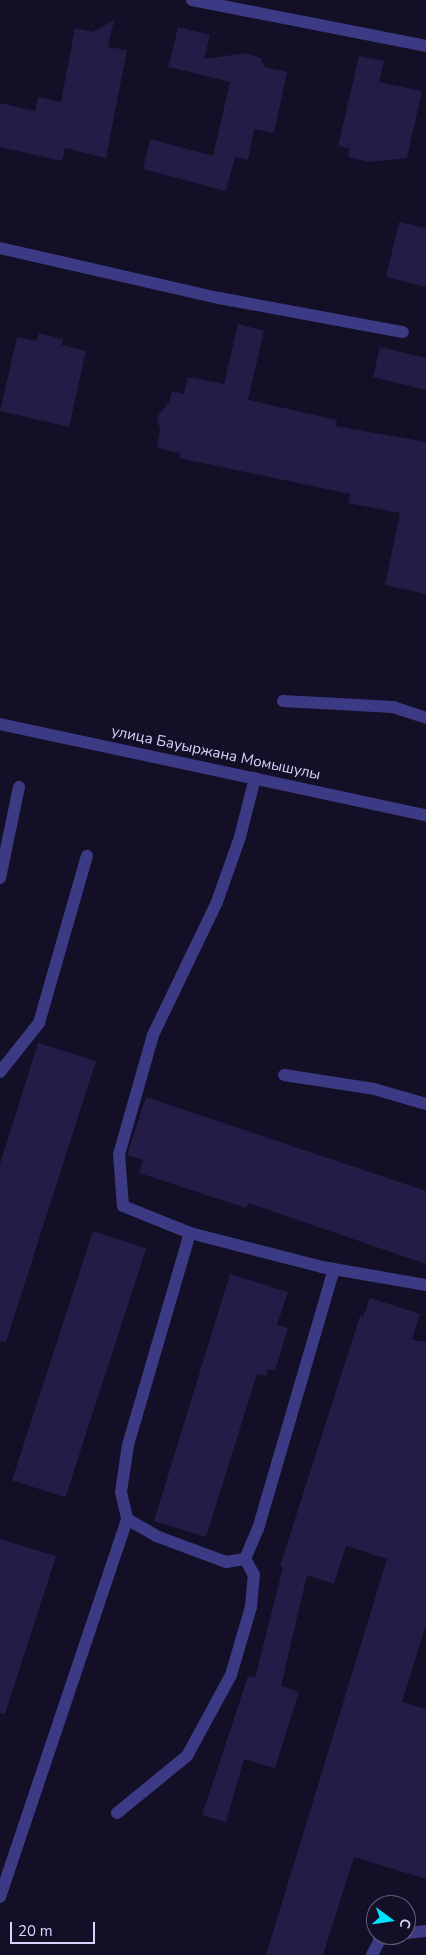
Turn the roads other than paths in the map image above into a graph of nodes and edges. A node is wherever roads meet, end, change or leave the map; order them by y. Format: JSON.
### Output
{"nodes":[{"id":1,"x":192,"y":0,"type":"edge"},
{"id":2,"x":426,"y":46,"type":"edge"},
{"id":3,"x":0,"y":248,"type":"edge"},
{"id":4,"x":403,"y":332,"type":"dead end"},
{"id":5,"x":283,"y":701,"type":"dead end"},
{"id":6,"x":426,"y":718,"type":"edge"},
{"id":7,"x":0,"y":724,"type":"edge"},
{"id":8,"x":255,"y":778,"type":"junction"},
{"id":9,"x":19,"y":787,"type":"dead end"},
{"id":10,"x":426,"y":815,"type":"edge"},
{"id":11,"x":87,"y":856,"type":"dead end"},
{"id":12,"x":0,"y":878,"type":"edge"},
{"id":13,"x":0,"y":1072,"type":"edge"},
{"id":14,"x":284,"y":1076,"type":"dead end"},
{"id":15,"x":426,"y":1104,"type":"edge"},
{"id":16,"x":190,"y":1232,"type":"junction"},
{"id":17,"x":334,"y":1269,"type":"junction"},
{"id":18,"x":426,"y":1285,"type":"edge"},
{"id":19,"x":127,"y":1519,"type":"junction"},
{"id":20,"x":245,"y":1560,"type":"junction"},
{"id":21,"x":117,"y":1813,"type":"dead end"},
{"id":22,"x":0,"y":1897,"type":"edge"}],
"edges":[{"from":1,"to":2,"type":"street"},
{"from":3,"to":4,"type":"street"},
{"from":5,"to":6,"type":"street"},
{"from":7,"to":8,"type":"street","name":"улица Бауыржана Момышулы"},
{"from":8,"to":10,"type":"street","name":"улица Бауыржана Момышулы"},
{"from":8,"to":16,"type":"street"},
{"from":9,"to":12,"type":"street"},
{"from":11,"to":13,"type":"street"},
{"from":14,"to":15,"type":"street"},
{"from":16,"to":17,"type":"street"},
{"from":16,"to":19,"type":"street"},
{"from":17,"to":18,"type":"street"},
{"from":17,"to":20,"type":"street"},
{"from":19,"to":20,"type":"street"},
{"from":19,"to":22,"type":"street"},
{"from":20,"to":21,"type":"street"}]}
